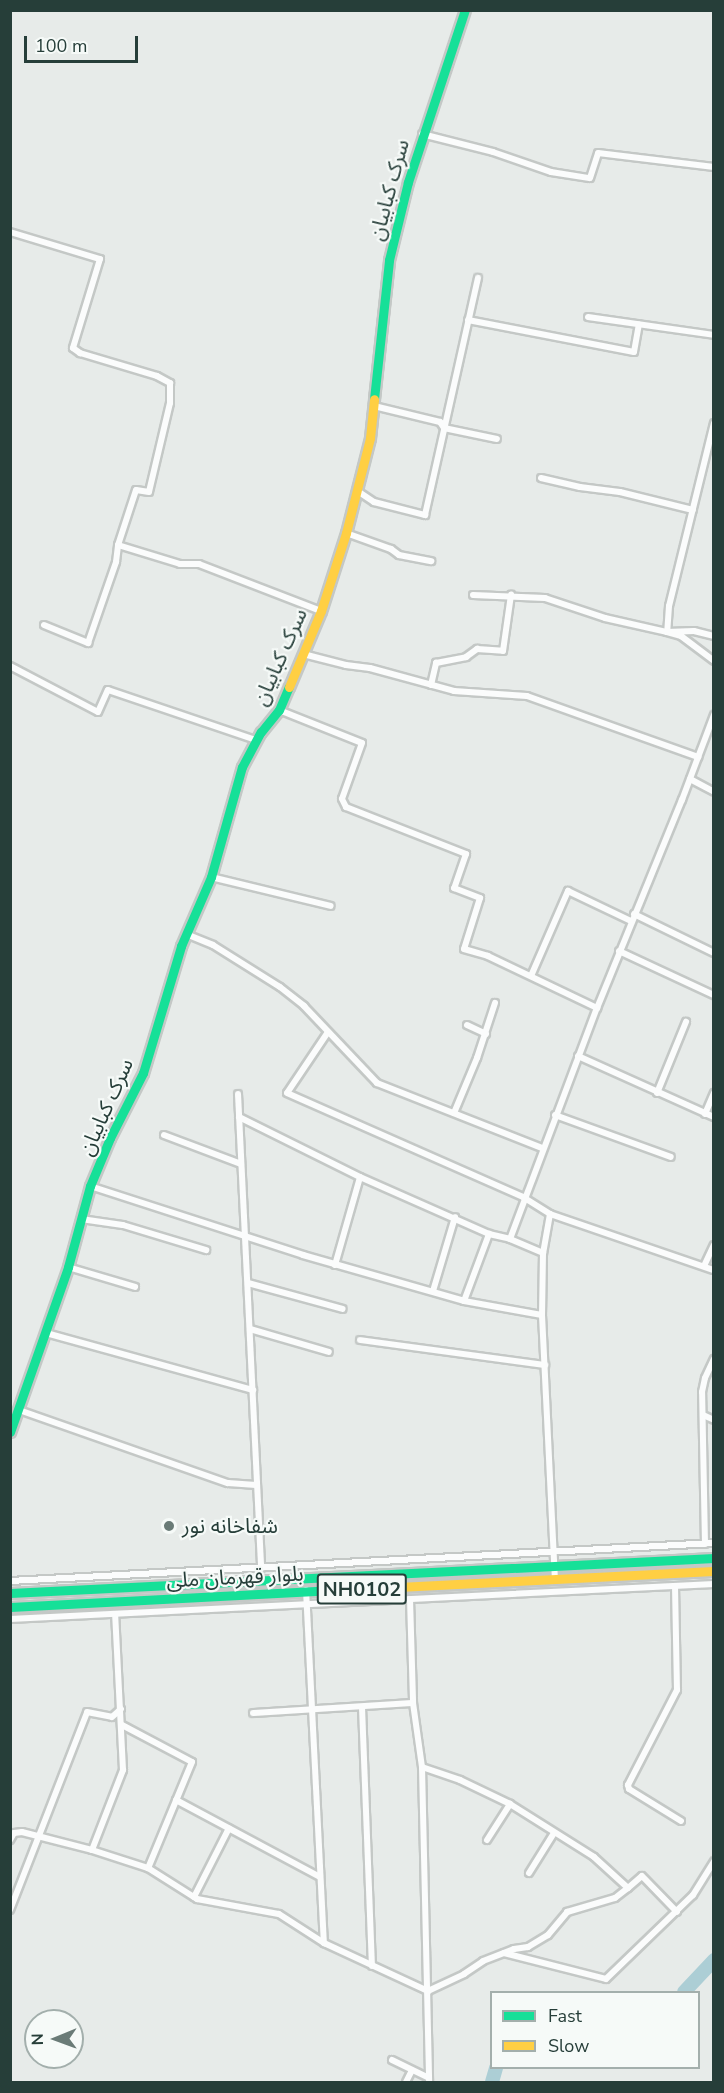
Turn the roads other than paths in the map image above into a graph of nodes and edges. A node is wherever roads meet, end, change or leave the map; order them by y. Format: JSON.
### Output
{"nodes":[{"id":1,"x":465,"y":10,"type":"edge"},
{"id":2,"x":422,"y":134,"type":"junction"},
{"id":3,"x":714,"y":167,"type":"edge"},
{"id":4,"x":10,"y":232,"type":"edge"},
{"id":5,"x":478,"y":278,"type":"dead end"},
{"id":6,"x":588,"y":317,"type":"dead end"},
{"id":7,"x":468,"y":320,"type":"junction"},
{"id":8,"x":639,"y":324,"type":"junction"},
{"id":9,"x":714,"y":335,"type":"edge"},
{"id":10,"x":374,"y":406,"type":"junction"},
{"id":11,"x":714,"y":423,"type":"edge"},
{"id":12,"x":444,"y":428,"type":"junction"},
{"id":13,"x":496,"y":439,"type":"dead end"},
{"id":14,"x":541,"y":478,"type":"dead end"},
{"id":15,"x":358,"y":492,"type":"junction"},
{"id":16,"x":693,"y":510,"type":"junction"},
{"id":17,"x":346,"y":533,"type":"junction"},
{"id":18,"x":118,"y":545,"type":"junction"},
{"id":19,"x":431,"y":561,"type":"dead end"},
{"id":20,"x":472,"y":595,"type":"dead end"},
{"id":21,"x":511,"y":595,"type":"junction"},
{"id":22,"x":321,"y":610,"type":"junction"},
{"id":23,"x":44,"y":625,"type":"dead end"},
{"id":24,"x":667,"y":632,"type":"junction"},
{"id":25,"x":714,"y":636,"type":"edge"},
{"id":26,"x":303,"y":654,"type":"junction"},
{"id":27,"x":714,"y":661,"type":"edge"},
{"id":28,"x":10,"y":666,"type":"edge"},
{"id":29,"x":430,"y":685,"type":"junction"},
{"id":30,"x":279,"y":710,"type":"junction"},
{"id":31,"x":714,"y":715,"type":"edge"},
{"id":32,"x":256,"y":740,"type":"junction"},
{"id":33,"x":698,"y":757,"type":"junction"},
{"id":34,"x":690,"y":779,"type":"junction"},
{"id":35,"x":714,"y":792,"type":"edge"},
{"id":36,"x":211,"y":877,"type":"junction"},
{"id":37,"x":331,"y":906,"type":"dead end"},
{"id":38,"x":632,"y":918,"type":"junction"},
{"id":39,"x":186,"y":934,"type":"junction"},
{"id":40,"x":619,"y":951,"type":"junction"},
{"id":41,"x":714,"y":953,"type":"edge"},
{"id":42,"x":531,"y":976,"type":"junction"},
{"id":43,"x":714,"y":995,"type":"edge"},
{"id":44,"x":495,"y":1002,"type":"dead end"},
{"id":45,"x":597,"y":1008,"type":"junction"},
{"id":46,"x":686,"y":1022,"type":"dead end"},
{"id":47,"x":467,"y":1025,"type":"dead end"},
{"id":48,"x":328,"y":1032,"type":"junction"},
{"id":49,"x":486,"y":1034,"type":"junction"},
{"id":50,"x":578,"y":1056,"type":"junction"},
{"id":51,"x":657,"y":1093,"type":"junction"},
{"id":52,"x":714,"y":1093,"type":"edge"},
{"id":53,"x":238,"y":1094,"type":"dead end"},
{"id":54,"x":454,"y":1113,"type":"junction"},
{"id":55,"x":705,"y":1114,"type":"junction"},
{"id":56,"x":555,"y":1115,"type":"junction"},
{"id":57,"x":238,"y":1117,"type":"junction"},
{"id":58,"x":714,"y":1117,"type":"edge"},
{"id":59,"x":164,"y":1135,"type":"dead end"},
{"id":60,"x":542,"y":1148,"type":"junction"},
{"id":61,"x":671,"y":1157,"type":"dead end"},
{"id":62,"x":241,"y":1164,"type":"junction"},
{"id":63,"x":360,"y":1177,"type":"junction"},
{"id":64,"x":90,"y":1186,"type":"junction"},
{"id":65,"x":523,"y":1197,"type":"junction"},
{"id":66,"x":550,"y":1214,"type":"junction"},
{"id":67,"x":455,"y":1217,"type":"junction"},
{"id":68,"x":81,"y":1219,"type":"junction"},
{"id":69,"x":489,"y":1234,"type":"junction"},
{"id":70,"x":245,"y":1235,"type":"junction"},
{"id":71,"x":510,"y":1239,"type":"junction"},
{"id":72,"x":714,"y":1245,"type":"edge"},
{"id":73,"x":206,"y":1250,"type":"dead end"},
{"id":74,"x":543,"y":1253,"type":"junction"},
{"id":75,"x":335,"y":1265,"type":"junction"},
{"id":76,"x":704,"y":1266,"type":"junction"},
{"id":77,"x":68,"y":1267,"type":"junction"},
{"id":78,"x":714,"y":1270,"type":"edge"},
{"id":79,"x":248,"y":1283,"type":"junction"},
{"id":80,"x":135,"y":1287,"type":"dead end"},
{"id":81,"x":433,"y":1291,"type":"junction"},
{"id":82,"x":464,"y":1301,"type":"junction"},
{"id":83,"x":344,"y":1309,"type":"dead end"},
{"id":84,"x":542,"y":1315,"type":"junction"},
{"id":85,"x":250,"y":1329,"type":"junction"},
{"id":86,"x":45,"y":1334,"type":"junction"},
{"id":87,"x":360,"y":1340,"type":"dead end"},
{"id":88,"x":329,"y":1352,"type":"dead end"},
{"id":89,"x":713,"y":1360,"type":"edge"},
{"id":90,"x":545,"y":1365,"type":"junction"},
{"id":91,"x":252,"y":1390,"type":"junction"},
{"id":92,"x":19,"y":1410,"type":"junction"},
{"id":93,"x":703,"y":1415,"type":"junction"},
{"id":94,"x":714,"y":1420,"type":"edge"},
{"id":95,"x":10,"y":1432,"type":"edge"},
{"id":96,"x":256,"y":1485,"type":"junction"},
{"id":97,"x":714,"y":1543,"type":"edge"},
{"id":98,"x":705,"y":1544,"type":"junction"},
{"id":99,"x":554,"y":1552,"type":"junction"},
{"id":100,"x":714,"y":1558,"type":"edge"},
{"id":101,"x":554,"y":1564,"type":"junction"},
{"id":102,"x":304,"y":1565,"type":"junction"},
{"id":103,"x":261,"y":1568,"type":"junction"},
{"id":104,"x":714,"y":1571,"type":"edge"},
{"id":105,"x":305,"y":1578,"type":"junction"},
{"id":106,"x":555,"y":1579,"type":"junction"},
{"id":107,"x":10,"y":1581,"type":"edge"},
{"id":108,"x":714,"y":1584,"type":"edge"},
{"id":109,"x":675,"y":1586,"type":"junction"},
{"id":110,"x":306,"y":1592,"type":"junction"},
{"id":111,"x":10,"y":1593,"type":"edge"},
{"id":112,"x":410,"y":1599,"type":"junction"},
{"id":113,"x":306,"y":1604,"type":"junction"},
{"id":114,"x":10,"y":1607,"type":"edge"},
{"id":115,"x":115,"y":1614,"type":"junction"},
{"id":116,"x":10,"y":1619,"type":"edge"},
{"id":117,"x":413,"y":1703,"type":"junction"},
{"id":118,"x":362,"y":1707,"type":"junction"},
{"id":119,"x":121,"y":1709,"type":"junction"},
{"id":120,"x":312,"y":1709,"type":"junction"},
{"id":121,"x":253,"y":1713,"type":"dead end"},
{"id":122,"x":122,"y":1725,"type":"junction"},
{"id":123,"x":422,"y":1767,"type":"junction"},
{"id":124,"x":177,"y":1800,"type":"junction"},
{"id":125,"x":510,"y":1804,"type":"junction"},
{"id":126,"x":681,"y":1821,"type":"dead end"},
{"id":127,"x":229,"y":1828,"type":"junction"},
{"id":128,"x":554,"y":1833,"type":"junction"},
{"id":129,"x":39,"y":1837,"type":"junction"},
{"id":130,"x":10,"y":1840,"type":"edge"},
{"id":131,"x":487,"y":1840,"type":"dead end"},
{"id":132,"x":92,"y":1850,"type":"junction"},
{"id":133,"x":714,"y":1861,"type":"edge"},
{"id":134,"x":148,"y":1868,"type":"junction"},
{"id":135,"x":529,"y":1874,"type":"dead end"},
{"id":136,"x":320,"y":1877,"type":"junction"},
{"id":137,"x":628,"y":1888,"type":"junction"},
{"id":138,"x":194,"y":1897,"type":"junction"},
{"id":139,"x":10,"y":1910,"type":"edge"},
{"id":140,"x":676,"y":1912,"type":"junction"},
{"id":141,"x":324,"y":1943,"type":"junction"},
{"id":142,"x":504,"y":1953,"type":"junction"},
{"id":143,"x":372,"y":1966,"type":"junction"},
{"id":144,"x":428,"y":1991,"type":"junction"},
{"id":145,"x":392,"y":2060,"type":"dead end"},
{"id":146,"x":412,"y":2070,"type":"junction"},
{"id":147,"x":429,"y":2080,"type":"edge"},
{"id":148,"x":406,"y":2082,"type":"edge"}],
"edges":[{"from":1,"to":2,"type":"main road","name":"سرک کبابیان"},
{"from":2,"to":3,"type":"street"},
{"from":2,"to":10,"type":"main road","name":"سرک کبابیان"},
{"from":4,"to":18,"type":"street"},
{"from":5,"to":7,"type":"street"},
{"from":6,"to":8,"type":"street"},
{"from":7,"to":8,"type":"street"},
{"from":7,"to":12,"type":"street"},
{"from":8,"to":9,"type":"street"},
{"from":10,"to":12,"type":"street"},
{"from":10,"to":15,"type":"main road","name":"سرک کبابیان"},
{"from":11,"to":16,"type":"street"},
{"from":12,"to":13,"type":"street"},
{"from":12,"to":15,"type":"street"},
{"from":14,"to":16,"type":"street"},
{"from":15,"to":17,"type":"main road","name":"سرک کبابیان"},
{"from":16,"to":24,"type":"street"},
{"from":17,"to":19,"type":"street"},
{"from":17,"to":22,"type":"main road","name":"سرک کبابیان"},
{"from":18,"to":22,"type":"street"},
{"from":18,"to":23,"type":"street"},
{"from":20,"to":21,"type":"street"},
{"from":21,"to":24,"type":"street"},
{"from":21,"to":29,"type":"street"},
{"from":22,"to":26,"type":"main road","name":"سرک کبابیان"},
{"from":24,"to":25,"type":"street"},
{"from":24,"to":27,"type":"street"},
{"from":26,"to":29,"type":"street"},
{"from":26,"to":30,"type":"main road","name":"سرک کبابیان"},
{"from":28,"to":32,"type":"street"},
{"from":29,"to":33,"type":"street"},
{"from":30,"to":32,"type":"main road","name":"سرک کبابیان"},
{"from":30,"to":42,"type":"street"},
{"from":31,"to":33,"type":"street"},
{"from":32,"to":36,"type":"main road","name":"سرک کبابیان"},
{"from":33,"to":34,"type":"street"},
{"from":34,"to":35,"type":"street"},
{"from":34,"to":38,"type":"street"},
{"from":36,"to":37,"type":"street"},
{"from":36,"to":39,"type":"main road","name":"سرک کبابیان"},
{"from":38,"to":40,"type":"street"},
{"from":38,"to":41,"type":"street"},
{"from":38,"to":42,"type":"street"},
{"from":39,"to":48,"type":"street"},
{"from":39,"to":64,"type":"main road","name":"سرک کبابیان"},
{"from":40,"to":43,"type":"street"},
{"from":40,"to":45,"type":"street"},
{"from":42,"to":45,"type":"street"},
{"from":44,"to":49,"type":"street"},
{"from":45,"to":50,"type":"street"},
{"from":46,"to":51,"type":"street"},
{"from":47,"to":49,"type":"street"},
{"from":48,"to":54,"type":"street"},
{"from":48,"to":65,"type":"street"},
{"from":49,"to":54,"type":"street"},
{"from":50,"to":51,"type":"street"},
{"from":50,"to":56,"type":"street"},
{"from":51,"to":55,"type":"street"},
{"from":52,"to":55,"type":"street"},
{"from":53,"to":57,"type":"street"},
{"from":54,"to":60,"type":"street"},
{"from":55,"to":58,"type":"street"},
{"from":56,"to":60,"type":"street"},
{"from":56,"to":61,"type":"street"},
{"from":57,"to":62,"type":"street"},
{"from":57,"to":63,"type":"street"},
{"from":59,"to":62,"type":"street"},
{"from":60,"to":65,"type":"street"},
{"from":62,"to":70,"type":"street"},
{"from":63,"to":67,"type":"street"},
{"from":63,"to":75,"type":"street"},
{"from":64,"to":68,"type":"main road","name":"سرک کبابیان"},
{"from":64,"to":70,"type":"street"},
{"from":65,"to":66,"type":"street"},
{"from":65,"to":71,"type":"street"},
{"from":66,"to":74,"type":"street"},
{"from":66,"to":76,"type":"street"},
{"from":67,"to":69,"type":"street"},
{"from":67,"to":81,"type":"street"},
{"from":68,"to":73,"type":"street"},
{"from":68,"to":77,"type":"main road","name":"سرک کبابیان"},
{"from":69,"to":71,"type":"street"},
{"from":69,"to":82,"type":"street"},
{"from":70,"to":75,"type":"street"},
{"from":70,"to":79,"type":"street"},
{"from":71,"to":74,"type":"street"},
{"from":72,"to":76,"type":"street"},
{"from":74,"to":84,"type":"street"},
{"from":75,"to":81,"type":"street"},
{"from":76,"to":78,"type":"street"},
{"from":77,"to":80,"type":"street"},
{"from":77,"to":86,"type":"main road","name":"سرک کبابیان"},
{"from":79,"to":83,"type":"street"},
{"from":79,"to":85,"type":"street"},
{"from":81,"to":82,"type":"street"},
{"from":82,"to":84,"type":"street"},
{"from":84,"to":90,"type":"street"},
{"from":85,"to":88,"type":"street"},
{"from":85,"to":91,"type":"street"},
{"from":86,"to":91,"type":"street"},
{"from":86,"to":92,"type":"main road","name":"سرک کبابیان"},
{"from":87,"to":90,"type":"street"},
{"from":89,"to":93,"type":"street"},
{"from":90,"to":99,"type":"street"},
{"from":91,"to":96,"type":"street"},
{"from":92,"to":95,"type":"main road","name":"سرک کبابیان"},
{"from":92,"to":96,"type":"street"},
{"from":93,"to":94,"type":"street"},
{"from":93,"to":98,"type":"street"},
{"from":96,"to":103,"type":"street"},
{"from":97,"to":98,"type":"street"},
{"from":98,"to":99,"type":"street"},
{"from":99,"to":101,"type":"street"},
{"from":99,"to":102,"type":"street"},
{"from":100,"to":101,"type":"main road","name":"بلوار قهرمان ملی","number":"NH0102"},
{"from":101,"to":105,"type":"main road","name":"بلوار قهرمان ملی","number":"NH0102"},
{"from":101,"to":106,"type":"street"},
{"from":102,"to":103,"type":"street"},
{"from":102,"to":105,"type":"street"},
{"from":103,"to":107,"type":"street"},
{"from":104,"to":106,"type":"main road","name":"بلوار قهرمان ملی","number":"NH0102"},
{"from":105,"to":110,"type":"street"},
{"from":105,"to":111,"type":"main road","name":"بلوار قهرمان ملی","number":"NH0102"},
{"from":106,"to":110,"type":"main road","name":"بلوار قهرمان ملی","number":"NH0102"},
{"from":108,"to":109,"type":"street"},
{"from":109,"to":112,"type":"street"},
{"from":109,"to":126,"type":"street"},
{"from":110,"to":113,"type":"street"},
{"from":110,"to":114,"type":"main road","name":"بلوار قهرمان ملی","number":"NH0102"},
{"from":112,"to":113,"type":"street"},
{"from":112,"to":117,"type":"street"},
{"from":113,"to":115,"type":"street"},
{"from":113,"to":120,"type":"street"},
{"from":115,"to":116,"type":"street"},
{"from":115,"to":119,"type":"street"},
{"from":117,"to":118,"type":"street"},
{"from":117,"to":123,"type":"street"},
{"from":118,"to":120,"type":"street"},
{"from":118,"to":143,"type":"street"},
{"from":119,"to":122,"type":"street"},
{"from":119,"to":129,"type":"street"},
{"from":120,"to":121,"type":"street"},
{"from":120,"to":136,"type":"street"},
{"from":122,"to":124,"type":"street"},
{"from":122,"to":132,"type":"street"},
{"from":123,"to":125,"type":"street"},
{"from":123,"to":144,"type":"street"},
{"from":124,"to":127,"type":"street"},
{"from":124,"to":134,"type":"street"},
{"from":125,"to":128,"type":"street"},
{"from":125,"to":131,"type":"street"},
{"from":127,"to":136,"type":"street"},
{"from":127,"to":138,"type":"street"},
{"from":128,"to":135,"type":"street"},
{"from":128,"to":137,"type":"street"},
{"from":129,"to":130,"type":"street"},
{"from":129,"to":132,"type":"street"},
{"from":129,"to":139,"type":"street"},
{"from":132,"to":134,"type":"street"},
{"from":133,"to":140,"type":"street"},
{"from":134,"to":138,"type":"street"},
{"from":136,"to":141,"type":"street"},
{"from":137,"to":140,"type":"street"},
{"from":137,"to":142,"type":"street"},
{"from":138,"to":141,"type":"street"},
{"from":140,"to":142,"type":"street"},
{"from":141,"to":143,"type":"street"},
{"from":142,"to":144,"type":"street"},
{"from":143,"to":144,"type":"street"},
{"from":144,"to":147,"type":"street"},
{"from":145,"to":146,"type":"street"},
{"from":146,"to":147,"type":"street"},
{"from":146,"to":148,"type":"street"}]}
